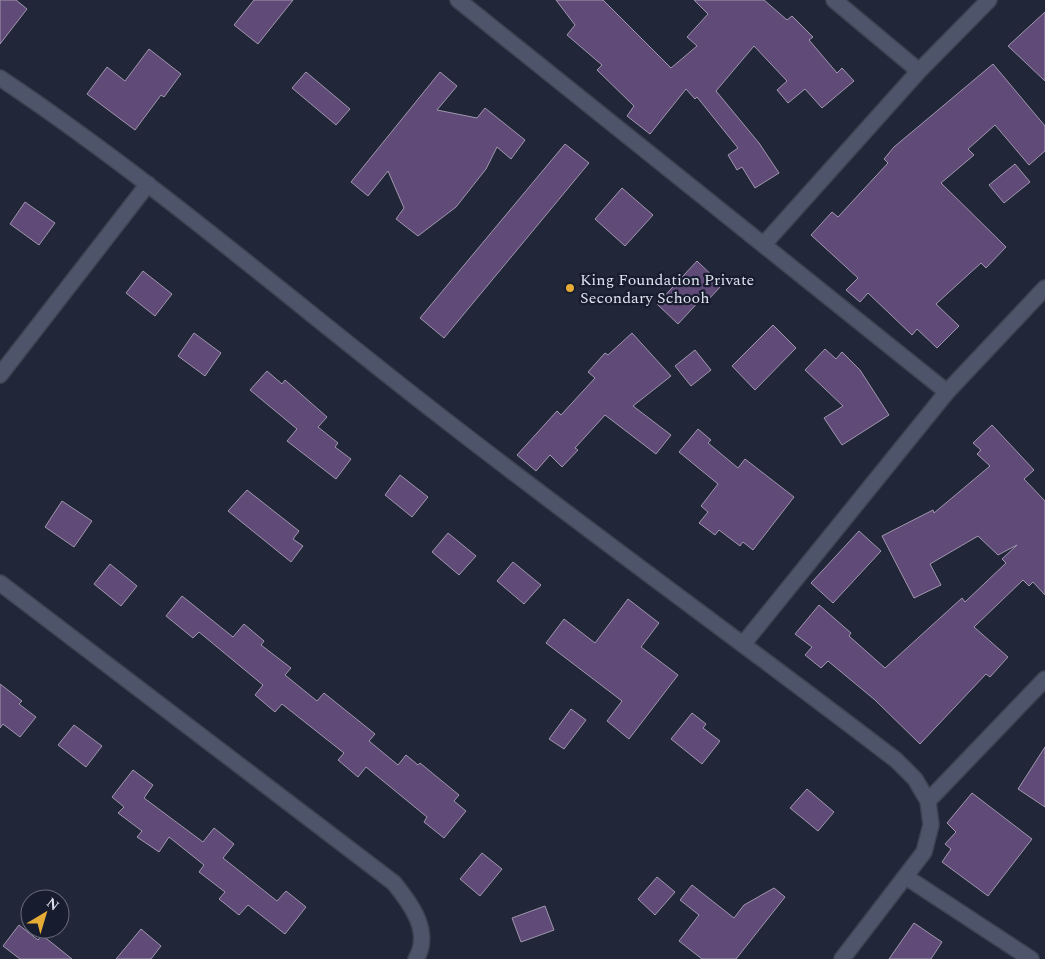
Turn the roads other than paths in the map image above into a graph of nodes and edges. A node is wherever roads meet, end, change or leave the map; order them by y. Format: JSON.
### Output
{"nodes":[{"id":1,"x":458,"y":0,"type":"edge"},
{"id":2,"x":834,"y":0,"type":"edge"},
{"id":3,"x":988,"y":0,"type":"edge"},
{"id":4,"x":919,"y":71,"type":"junction"},
{"id":5,"x":0,"y":78,"type":"edge"},
{"id":6,"x":148,"y":184,"type":"junction"},
{"id":7,"x":764,"y":244,"type":"junction"},
{"id":8,"x":1045,"y":288,"type":"edge"},
{"id":9,"x":0,"y":375,"type":"edge"},
{"id":10,"x":946,"y":392,"type":"junction"},
{"id":11,"x":0,"y":583,"type":"edge"},
{"id":12,"x":744,"y":643,"type":"junction"},
{"id":13,"x":1042,"y":686,"type":"edge"},
{"id":14,"x":928,"y":801,"type":"junction"},
{"id":15,"x":906,"y":877,"type":"junction"},
{"id":16,"x":416,"y":959,"type":"edge"},
{"id":17,"x":842,"y":959,"type":"edge"},
{"id":18,"x":1031,"y":959,"type":"edge"}],
"edges":[{"from":1,"to":7,"type":"street"},
{"from":2,"to":4,"type":"street"},
{"from":3,"to":4,"type":"street"},
{"from":4,"to":7,"type":"street"},
{"from":5,"to":6,"type":"street"},
{"from":6,"to":9,"type":"street"},
{"from":6,"to":12,"type":"street"},
{"from":7,"to":10,"type":"street"},
{"from":8,"to":10,"type":"street"},
{"from":10,"to":12,"type":"street"},
{"from":11,"to":16,"type":"street"},
{"from":12,"to":14,"type":"street"},
{"from":13,"to":14,"type":"street"},
{"from":14,"to":15,"type":"street"},
{"from":15,"to":17,"type":"street"},
{"from":15,"to":18,"type":"street"}]}
